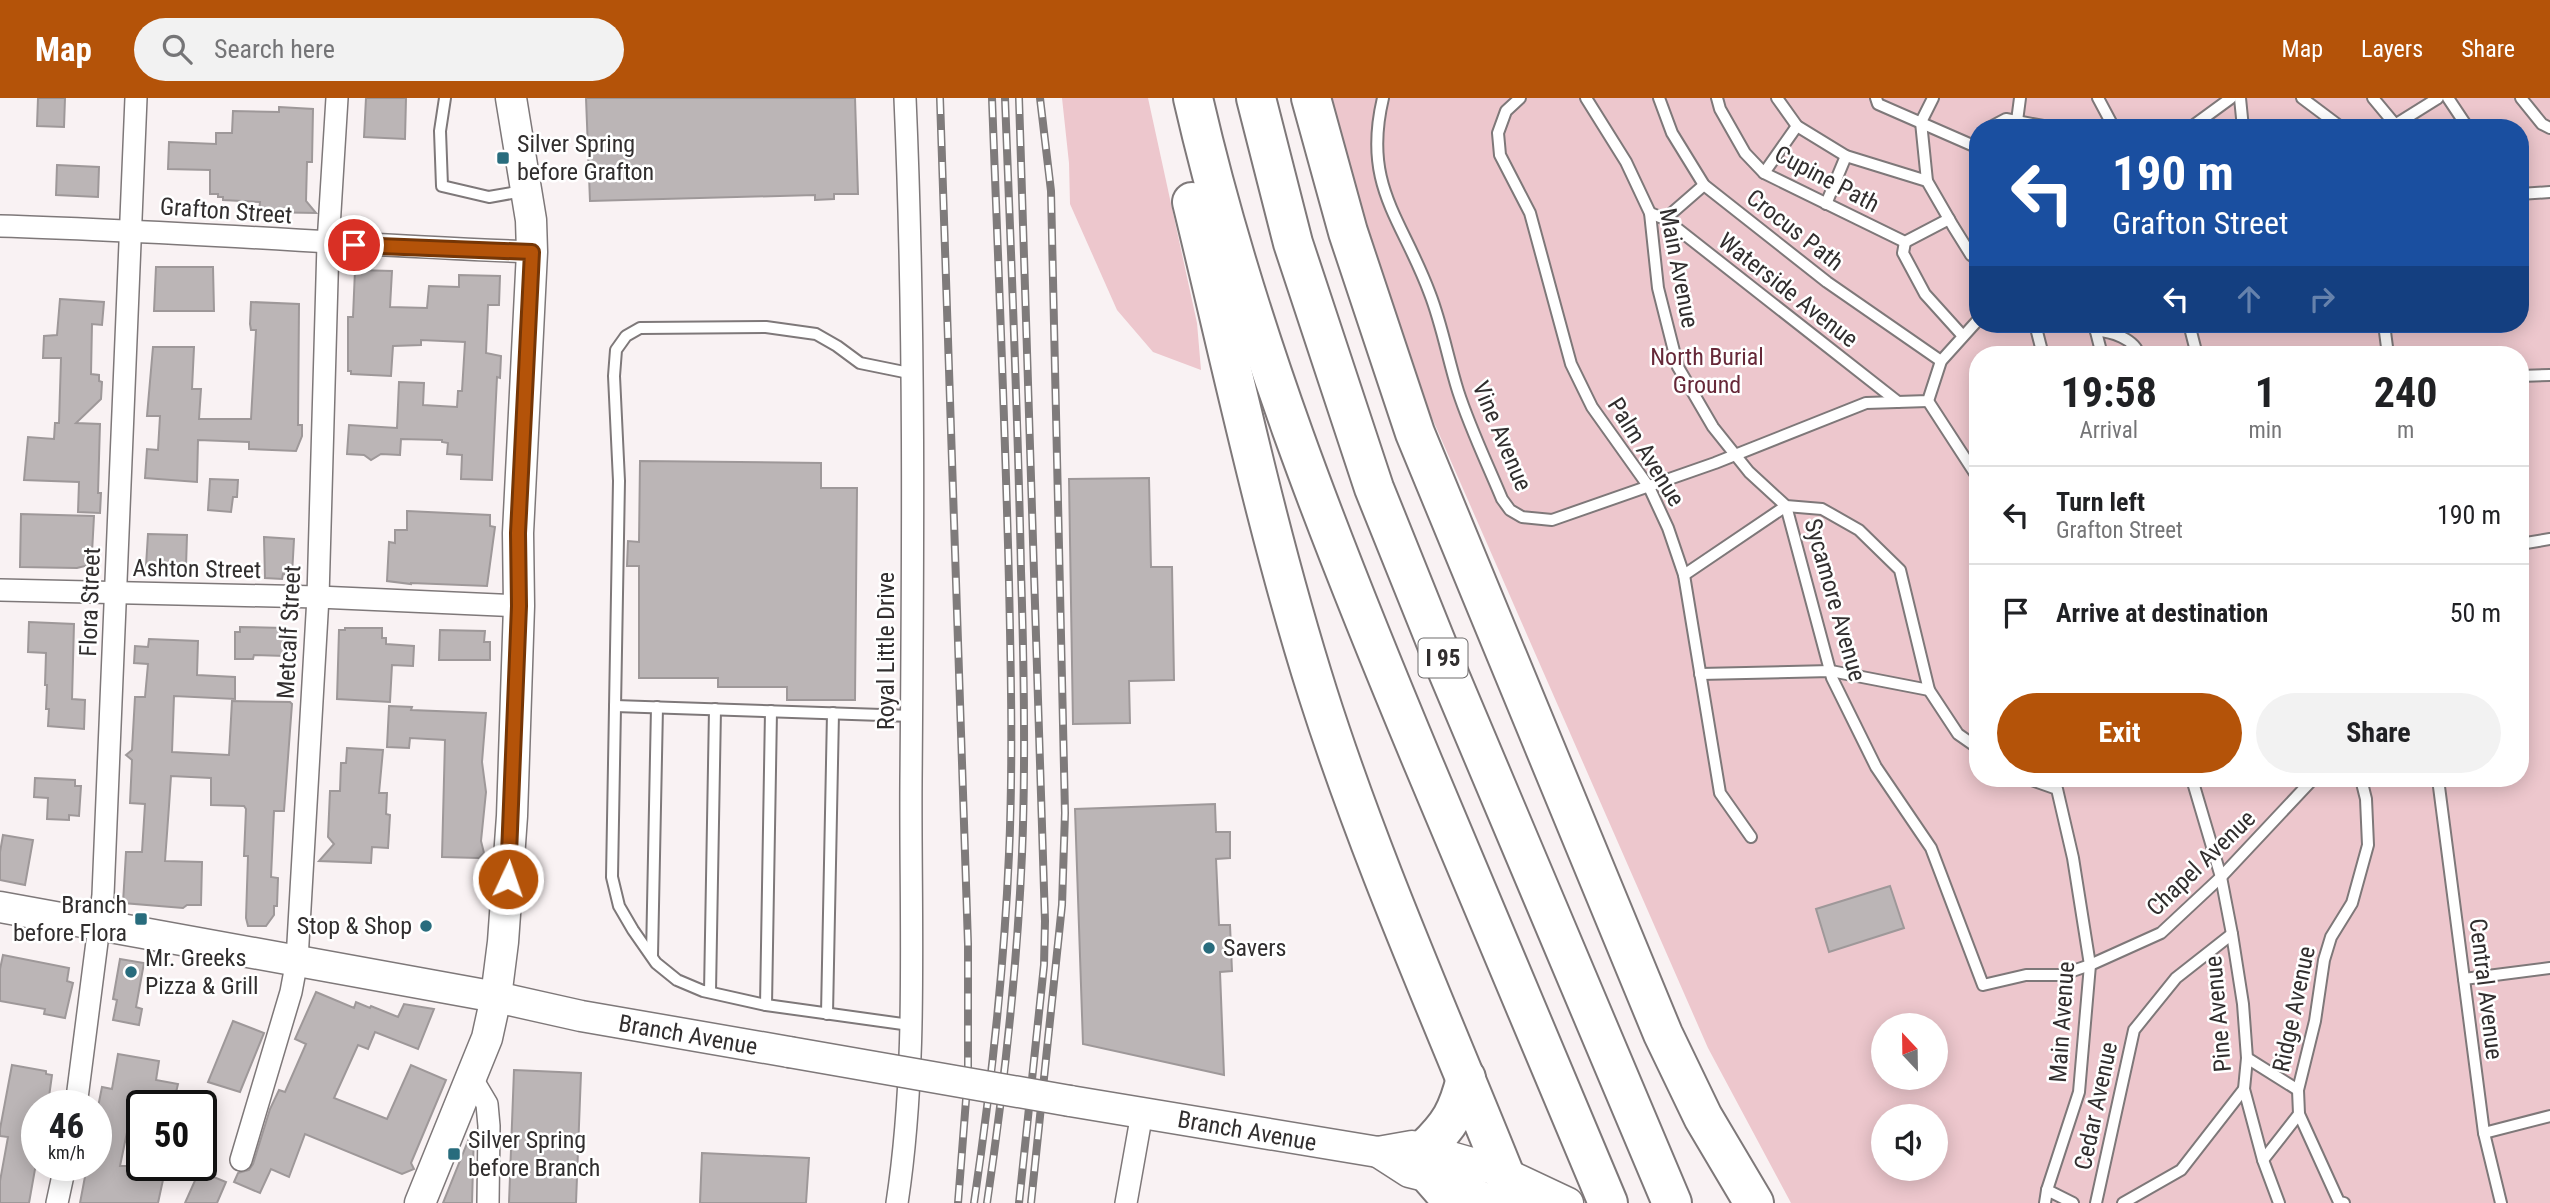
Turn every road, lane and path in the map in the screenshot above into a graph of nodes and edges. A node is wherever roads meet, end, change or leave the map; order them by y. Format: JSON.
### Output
{"nodes":[{"id":1,"x":136,"y":98,"type":"edge"},
{"id":2,"x":337,"y":98,"type":"edge"},
{"id":3,"x":445,"y":98,"type":"edge"},
{"id":4,"x":511,"y":98,"type":"edge"},
{"id":5,"x":905,"y":98,"type":"edge"},
{"id":6,"x":1256,"y":98,"type":"edge"},
{"id":7,"x":1311,"y":98,"type":"edge"},
{"id":8,"x":1383,"y":98,"type":"edge"},
{"id":9,"x":1520,"y":98,"type":"edge"},
{"id":10,"x":1586,"y":98,"type":"edge"},
{"id":11,"x":1659,"y":98,"type":"edge"},
{"id":12,"x":1717,"y":98,"type":"edge"},
{"id":13,"x":1777,"y":98,"type":"edge"},
{"id":14,"x":1876,"y":98,"type":"edge"},
{"id":15,"x":1933,"y":98,"type":"edge"},
{"id":16,"x":2020,"y":98,"type":"edge"},
{"id":17,"x":2098,"y":98,"type":"edge"},
{"id":18,"x":2231,"y":98,"type":"edge"},
{"id":19,"x":2241,"y":98,"type":"edge"},
{"id":20,"x":2302,"y":98,"type":"edge"},
{"id":21,"x":2373,"y":98,"type":"edge"},
{"id":22,"x":2438,"y":98,"type":"edge"},
{"id":23,"x":2448,"y":98,"type":"edge"},
{"id":24,"x":2521,"y":98,"type":"edge"},
{"id":25,"x":1193,"y":102,"type":"edge"},
{"id":26,"x":2017,"y":119,"type":"edge"},
{"id":27,"x":2109,"y":119,"type":"edge"},
{"id":28,"x":2202,"y":119,"type":"edge"},
{"id":29,"x":2242,"y":119,"type":"edge"},
{"id":30,"x":2330,"y":119,"type":"edge"},
{"id":31,"x":2388,"y":119,"type":"edge"},
{"id":32,"x":2406,"y":119,"type":"edge"},
{"id":33,"x":2462,"y":119,"type":"edge"},
{"id":34,"x":1921,"y":122,"type":"junction"},
{"id":35,"x":1797,"y":126,"type":"junction"},
{"id":36,"x":2550,"y":128,"type":"edge"},
{"id":37,"x":1969,"y":144,"type":"edge"},
{"id":38,"x":1846,"y":156,"type":"junction"},
{"id":39,"x":1764,"y":173,"type":"junction"},
{"id":40,"x":1927,"y":181,"type":"junction"},
{"id":41,"x":1704,"y":185,"type":"junction"},
{"id":42,"x":526,"y":191,"type":"junction"},
{"id":43,"x":2529,"y":192,"type":"edge"},
{"id":44,"x":2550,"y":192,"type":"edge"},
{"id":45,"x":1826,"y":204,"type":"junction"},
{"id":46,"x":1650,"y":213,"type":"junction"},
{"id":47,"x":1665,"y":219,"type":"junction"},
{"id":48,"x":1949,"y":219,"type":"junction"},
{"id":49,"x":0,"y":226,"type":"edge"},
{"id":50,"x":132,"y":230,"type":"junction"},
{"id":51,"x":1905,"y":242,"type":"junction"},
{"id":52,"x":328,"y":244,"type":"junction"},
{"id":53,"x":1969,"y":250,"type":"edge"},
{"id":54,"x":532,"y":252,"type":"junction"},
{"id":55,"x":1969,"y":328,"type":"edge"},
{"id":56,"x":2113,"y":333,"type":"edge"},
{"id":57,"x":1962,"y":335,"type":"junction"},
{"id":58,"x":2133,"y":346,"type":"edge"},
{"id":59,"x":1941,"y":361,"type":"junction"},
{"id":60,"x":914,"y":374,"type":"junction"},
{"id":61,"x":2550,"y":375,"type":"edge"},
{"id":62,"x":2529,"y":376,"type":"edge"},
{"id":63,"x":1928,"y":401,"type":"junction"},
{"id":64,"x":1898,"y":402,"type":"junction"},
{"id":65,"x":1735,"y":455,"type":"junction"},
{"id":66,"x":1969,"y":464,"type":"edge"},
{"id":67,"x":1649,"y":486,"type":"junction"},
{"id":68,"x":1786,"y":506,"type":"junction"},
{"id":69,"x":2550,"y":539,"type":"edge"},
{"id":70,"x":2529,"y":542,"type":"edge"},
{"id":71,"x":1684,"y":575,"type":"junction"},
{"id":72,"x":0,"y":590,"type":"edge"},
{"id":73,"x":117,"y":593,"type":"junction"},
{"id":74,"x":318,"y":597,"type":"junction"},
{"id":75,"x":519,"y":606,"type":"junction"},
{"id":76,"x":1830,"y":671,"type":"junction"},
{"id":77,"x":1700,"y":674,"type":"junction"},
{"id":78,"x":1929,"y":690,"type":"junction"},
{"id":79,"x":615,"y":706,"type":"junction"},
{"id":80,"x":657,"y":707,"type":"junction"},
{"id":81,"x":715,"y":709,"type":"junction"},
{"id":82,"x":771,"y":711,"type":"junction"},
{"id":83,"x":833,"y":713,"type":"junction"},
{"id":84,"x":912,"y":716,"type":"junction"},
{"id":85,"x":1969,"y":742,"type":"edge"},
{"id":86,"x":2056,"y":787,"type":"edge"},
{"id":87,"x":2195,"y":787,"type":"edge"},
{"id":88,"x":2305,"y":787,"type":"edge"},
{"id":89,"x":2363,"y":787,"type":"edge"},
{"id":90,"x":2439,"y":787,"type":"edge"},
{"id":91,"x":1751,"y":837,"type":"dead end"},
{"id":92,"x":2221,"y":877,"type":"junction"},
{"id":93,"x":0,"y":907,"type":"edge"},
{"id":94,"x":101,"y":926,"type":"junction"},
{"id":95,"x":2232,"y":934,"type":"junction"},
{"id":96,"x":652,"y":957,"type":"junction"},
{"id":97,"x":297,"y":960,"type":"junction"},
{"id":98,"x":2090,"y":965,"type":"junction"},
{"id":99,"x":2550,"y":968,"type":"edge"},
{"id":100,"x":2464,"y":979,"type":"junction"},
{"id":101,"x":1983,"y":985,"type":"joint"},
{"id":102,"x":710,"y":992,"type":"junction"},
{"id":103,"x":496,"y":997,"type":"junction"},
{"id":104,"x":766,"y":1004,"type":"junction"},
{"id":105,"x":827,"y":1014,"type":"junction"},
{"id":106,"x":909,"y":1025,"type":"junction"},
{"id":107,"x":2247,"y":1058,"type":"junction"},
{"id":108,"x":471,"y":1077,"type":"junction"},
{"id":109,"x":1466,"y":1077,"type":"junction"},
{"id":110,"x":2244,"y":1089,"type":"junction"},
{"id":111,"x":78,"y":1090,"type":"edge"},
{"id":112,"x":2298,"y":1090,"type":"junction"},
{"id":113,"x":1142,"y":1113,"type":"junction"},
{"id":114,"x":2299,"y":1114,"type":"junction"},
{"id":115,"x":2550,"y":1116,"type":"edge"},
{"id":116,"x":2484,"y":1133,"type":"junction"},
{"id":117,"x":241,"y":1160,"type":"dead end"},
{"id":118,"x":2263,"y":1160,"type":"junction"},
{"id":119,"x":1437,"y":1177,"type":"edge"},
{"id":120,"x":62,"y":1181,"type":"edge"},
{"id":121,"x":2047,"y":1190,"type":"junction"},
{"id":122,"x":1505,"y":1193,"type":"edge"},
{"id":123,"x":57,"y":1203,"type":"edge"},
{"id":124,"x":420,"y":1203,"type":"edge"},
{"id":125,"x":488,"y":1203,"type":"edge"},
{"id":126,"x":897,"y":1203,"type":"edge"},
{"id":127,"x":1126,"y":1203,"type":"edge"},
{"id":128,"x":1568,"y":1203,"type":"edge"},
{"id":129,"x":1608,"y":1203,"type":"edge"},
{"id":130,"x":1672,"y":1203,"type":"edge"},
{"id":131,"x":1754,"y":1203,"type":"edge"},
{"id":132,"x":2045,"y":1203,"type":"edge"},
{"id":133,"x":2073,"y":1203,"type":"edge"},
{"id":134,"x":2096,"y":1203,"type":"edge"},
{"id":135,"x":2123,"y":1203,"type":"edge"},
{"id":136,"x":2279,"y":1203,"type":"edge"},
{"id":137,"x":2341,"y":1203,"type":"edge"},
{"id":138,"x":2501,"y":1203,"type":"edge"}],
"edges":[{"from":1,"to":50,"type":"street","name":"Flora Street"},
{"from":2,"to":52,"type":"street","name":"Metcalf Street"},
{"from":3,"to":42,"type":"lane"},
{"from":4,"to":42,"type":"main road"},
{"from":5,"to":60,"type":"street","name":"Royal Little Drive"},
{"from":6,"to":130,"type":"highway","number":"I 95"},
{"from":7,"to":131,"type":"highway"},
{"from":8,"to":67,"type":"lane","name":"Vine Avenue"},
{"from":9,"to":67,"type":"lane","name":"Palm Avenue"},
{"from":10,"to":46,"type":"lane","name":"Main Avenue"},
{"from":11,"to":41,"type":"lane","name":"Crocus Path"},
{"from":12,"to":39,"type":"lane","name":"Cupine Path"},
{"from":13,"to":35,"type":"lane"},
{"from":14,"to":34,"type":"lane"},
{"from":15,"to":34,"type":"lane"},
{"from":16,"to":26,"type":"lane"},
{"from":17,"to":27,"type":"lane"},
{"from":18,"to":28,"type":"lane"},
{"from":19,"to":29,"type":"lane"},
{"from":20,"to":30,"type":"lane"},
{"from":21,"to":31,"type":"lane"},
{"from":22,"to":32,"type":"lane"},
{"from":23,"to":33,"type":"lane"},
{"from":24,"to":36,"type":"lane"},
{"from":25,"to":109,"type":"highway"},
{"from":25,"to":129,"type":"highway","number":"I 95"},
{"from":34,"to":37,"type":"lane"},
{"from":34,"to":40,"type":"lane"},
{"from":35,"to":38,"type":"lane"},
{"from":35,"to":39,"type":"lane"},
{"from":38,"to":40,"type":"lane"},
{"from":38,"to":45,"type":"lane"},
{"from":39,"to":45,"type":"lane","name":"Cupine Path"},
{"from":40,"to":48,"type":"lane"},
{"from":41,"to":47,"type":"lane"},
{"from":41,"to":59,"type":"lane","name":"Crocus Path"},
{"from":42,"to":54,"type":"main road"},
{"from":43,"to":44,"type":"lane"},
{"from":45,"to":51,"type":"lane","name":"Cupine Path"},
{"from":46,"to":47,"type":"lane","name":"Waterside Avenue"},
{"from":46,"to":65,"type":"lane","name":"Main Avenue"},
{"from":47,"to":64,"type":"lane","name":"Waterside Avenue"},
{"from":48,"to":51,"type":"lane"},
{"from":48,"to":53,"type":"lane"},
{"from":49,"to":50,"type":"street","name":"Grafton Street"},
{"from":50,"to":52,"type":"street","name":"Grafton Street"},
{"from":50,"to":73,"type":"street","name":"Flora Street"},
{"from":51,"to":57,"type":"lane"},
{"from":52,"to":54,"type":"street","name":"Grafton Street"},
{"from":52,"to":74,"type":"street","name":"Metcalf Street"},
{"from":54,"to":75,"type":"main road"},
{"from":55,"to":57,"type":"lane"},
{"from":56,"to":58,"type":"lane"},
{"from":57,"to":59,"type":"lane"},
{"from":59,"to":63,"type":"lane"},
{"from":60,"to":79,"type":"lane"},
{"from":60,"to":84,"type":"street","name":"Royal Little Drive"},
{"from":61,"to":62,"type":"lane"},
{"from":63,"to":64,"type":"lane","name":"Vine Avenue"},
{"from":63,"to":66,"type":"lane"},
{"from":64,"to":65,"type":"lane","name":"Vine Avenue"},
{"from":65,"to":67,"type":"lane","name":"Vine Avenue"},
{"from":65,"to":68,"type":"lane","name":"Main Avenue"},
{"from":67,"to":71,"type":"lane","name":"Palm Avenue"},
{"from":68,"to":71,"type":"lane"},
{"from":68,"to":76,"type":"lane","name":"Sycamore Avenue"},
{"from":68,"to":78,"type":"lane"},
{"from":69,"to":70,"type":"lane"},
{"from":71,"to":77,"type":"lane","name":"Palm Avenue"},
{"from":72,"to":73,"type":"street","name":"Ashton Street"},
{"from":73,"to":74,"type":"street","name":"Ashton Street"},
{"from":73,"to":94,"type":"street","name":"Flora Street"},
{"from":74,"to":75,"type":"street","name":"Ashton Street"},
{"from":74,"to":97,"type":"street","name":"Metcalf Street"},
{"from":75,"to":103,"type":"main road"},
{"from":76,"to":77,"type":"lane"},
{"from":76,"to":78,"type":"lane"},
{"from":76,"to":101,"type":"lane","name":"Sycamore Avenue"},
{"from":77,"to":91,"type":"lane","name":"Palm Avenue"},
{"from":78,"to":85,"type":"lane"},
{"from":79,"to":80,"type":"lane"},
{"from":79,"to":96,"type":"lane"},
{"from":80,"to":81,"type":"lane"},
{"from":80,"to":96,"type":"lane"},
{"from":81,"to":82,"type":"lane"},
{"from":81,"to":102,"type":"lane"},
{"from":82,"to":83,"type":"lane"},
{"from":82,"to":104,"type":"lane"},
{"from":83,"to":84,"type":"lane"},
{"from":83,"to":105,"type":"lane"},
{"from":84,"to":106,"type":"street","name":"Royal Little Drive"},
{"from":86,"to":98,"type":"lane","name":"Main Avenue"},
{"from":87,"to":92,"type":"lane","name":"Pine Avenue"},
{"from":88,"to":92,"type":"lane","name":"Chapel Avenue"},
{"from":89,"to":112,"type":"lane","name":"Ridge Avenue"},
{"from":90,"to":100,"type":"lane","name":"Central Avenue"},
{"from":92,"to":95,"type":"lane","name":"Pine Avenue"},
{"from":92,"to":98,"type":"lane","name":"Chapel Avenue"},
{"from":93,"to":94,"type":"main road","name":"Branch Avenue"},
{"from":94,"to":97,"type":"main road","name":"Branch Avenue"},
{"from":94,"to":111,"type":"street","name":"Flora Street"},
{"from":95,"to":107,"type":"lane","name":"Pine Avenue"},
{"from":95,"to":134,"type":"lane","name":"Cedar Avenue"},
{"from":96,"to":102,"type":"lane"},
{"from":97,"to":103,"type":"main road","name":"Branch Avenue"},
{"from":97,"to":117,"type":"street","name":"Metcalf Street"},
{"from":98,"to":101,"type":"lane","name":"Chapel Avenue"},
{"from":98,"to":121,"type":"lane","name":"Main Avenue"},
{"from":99,"to":100,"type":"lane"},
{"from":100,"to":116,"type":"lane","name":"Central Avenue"},
{"from":102,"to":104,"type":"lane"},
{"from":103,"to":108,"type":"main road"},
{"from":103,"to":113,"type":"main road","name":"Branch Avenue","bridge":true},
{"from":104,"to":105,"type":"lane"},
{"from":105,"to":106,"type":"lane"},
{"from":106,"to":126,"type":"street","name":"Royal Little Drive"},
{"from":107,"to":110,"type":"lane","name":"Pine Avenue"},
{"from":107,"to":112,"type":"lane"},
{"from":108,"to":124,"type":"main road"},
{"from":108,"to":125,"type":"street"},
{"from":109,"to":119,"type":"highway"},
{"from":109,"to":122,"type":"highway"},
{"from":110,"to":118,"type":"lane","name":"Pine Avenue"},
{"from":110,"to":135,"type":"lane"},
{"from":112,"to":114,"type":"lane","name":"Ridge Avenue"},
{"from":113,"to":119,"type":"main road","name":"Branch Avenue"},
{"from":113,"to":127,"type":"street"},
{"from":114,"to":118,"type":"lane"},
{"from":114,"to":137,"type":"lane","name":"Ridge Avenue"},
{"from":115,"to":116,"type":"lane"},
{"from":116,"to":138,"type":"lane","name":"Central Avenue"},
{"from":118,"to":136,"type":"lane","name":"Pine Avenue"},
{"from":119,"to":122,"type":"main road","name":"Branch Avenue"},
{"from":120,"to":123,"type":"street"},
{"from":121,"to":132,"type":"lane","name":"Main Avenue"},
{"from":121,"to":133,"type":"lane"},
{"from":122,"to":128,"type":"main road","name":"Branch Avenue"}]}
